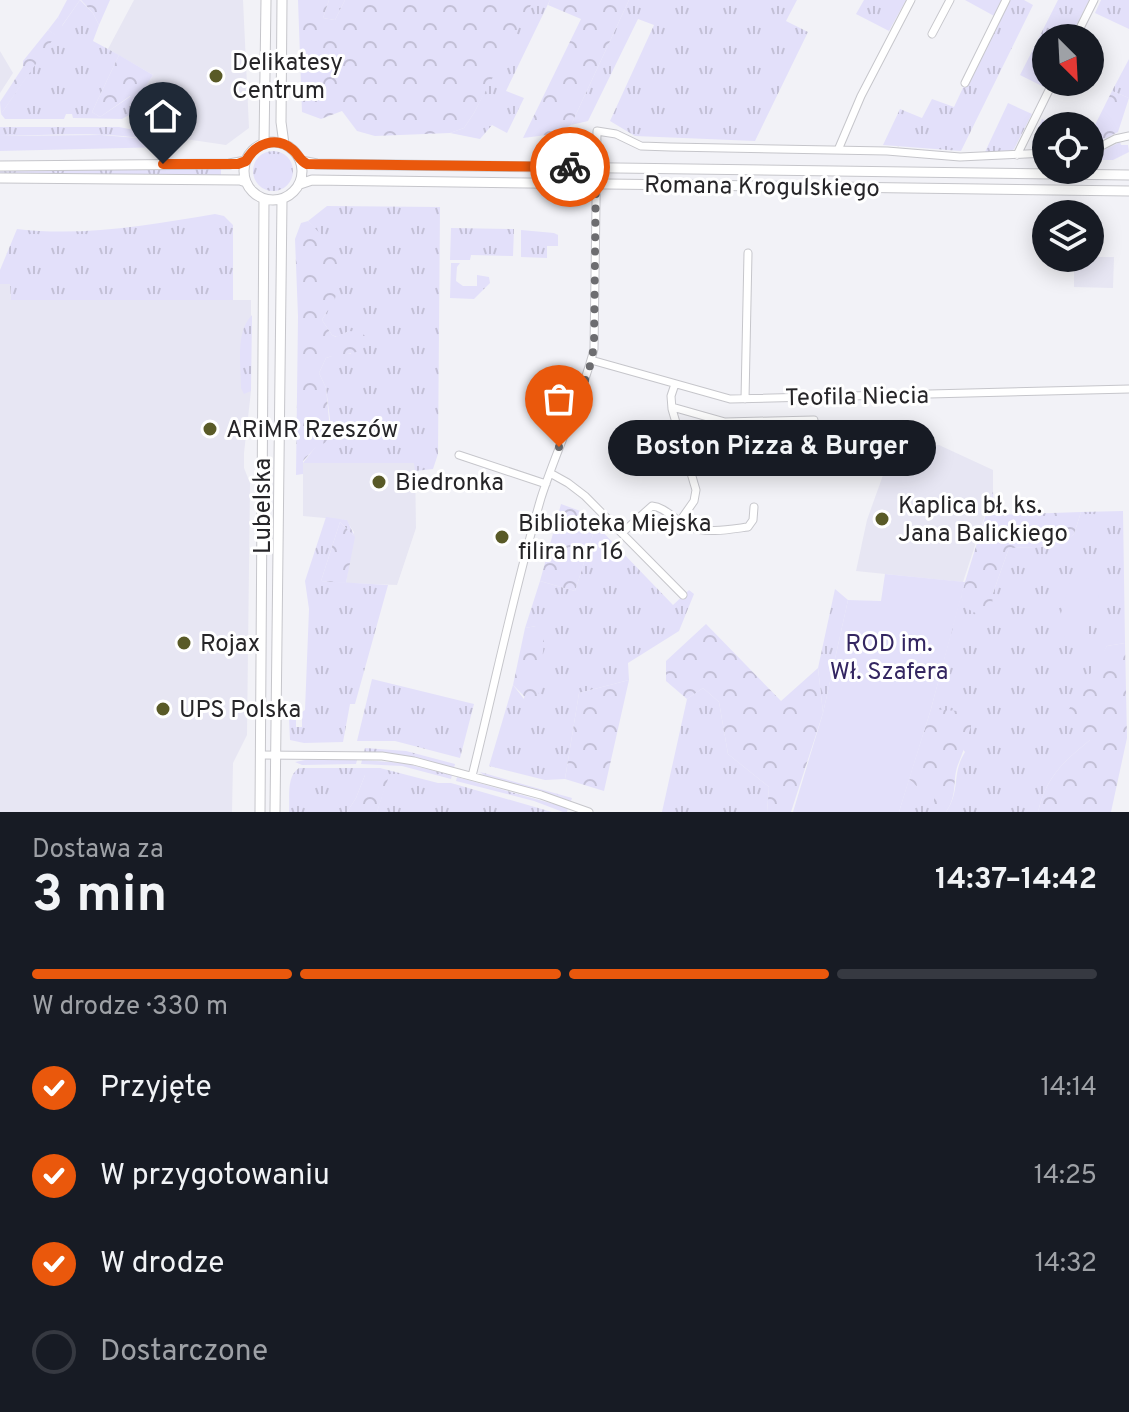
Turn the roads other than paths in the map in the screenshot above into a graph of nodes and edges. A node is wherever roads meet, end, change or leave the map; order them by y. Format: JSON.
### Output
{"nodes":[{"id":1,"x":266,"y":0,"type":"edge"},
{"id":2,"x":282,"y":0,"type":"edge"},
{"id":3,"x":911,"y":0,"type":"edge"},
{"id":4,"x":950,"y":0,"type":"edge"},
{"id":5,"x":1006,"y":0,"type":"edge"},
{"id":6,"x":1094,"y":0,"type":"edge"},
{"id":7,"x":1082,"y":24,"type":"edge"},
{"id":8,"x":932,"y":34,"type":"dead end"},
{"id":9,"x":965,"y":83,"type":"dead end"},
{"id":10,"x":1046,"y":96,"type":"edge"},
{"id":11,"x":1129,"y":136,"type":"edge"},
{"id":12,"x":264,"y":144,"type":"junction"},
{"id":13,"x":284,"y":144,"type":"junction"},
{"id":14,"x":1104,"y":145,"type":"edge"},
{"id":15,"x":838,"y":150,"type":"junction"},
{"id":16,"x":1032,"y":154,"type":"edge"},
{"id":17,"x":1017,"y":155,"type":"junction"},
{"id":18,"x":246,"y":161,"type":"junction"},
{"id":19,"x":301,"y":161,"type":"junction"},
{"id":20,"x":0,"y":166,"type":"edge"},
{"id":21,"x":596,"y":167,"type":"junction"},
{"id":22,"x":1129,"y":175,"type":"edge"},
{"id":23,"x":0,"y":178,"type":"edge"},
{"id":24,"x":246,"y":182,"type":"junction"},
{"id":25,"x":300,"y":184,"type":"junction"},
{"id":26,"x":596,"y":184,"type":"junction"},
{"id":27,"x":1129,"y":191,"type":"edge"},
{"id":28,"x":264,"y":199,"type":"junction"},
{"id":29,"x":282,"y":200,"type":"junction"},
{"id":30,"x":748,"y":253,"type":"dead end"},
{"id":31,"x":591,"y":360,"type":"junction"},
{"id":32,"x":675,"y":384,"type":"junction"},
{"id":33,"x":1129,"y":389,"type":"edge"},
{"id":34,"x":745,"y":399,"type":"junction"},
{"id":35,"x":672,"y":407,"type":"junction"},
{"id":36,"x":814,"y":420,"type":"dead end"},
{"id":37,"x":459,"y":455,"type":"dead end"},
{"id":38,"x":550,"y":473,"type":"junction"},
{"id":39,"x":546,"y":484,"type":"junction"},
{"id":40,"x":754,"y":507,"type":"dead end"},
{"id":41,"x":680,"y":521,"type":"junction"},
{"id":42,"x":622,"y":533,"type":"junction"},
{"id":43,"x":683,"y":595,"type":"dead end"},
{"id":44,"x":261,"y":755,"type":"junction"},
{"id":45,"x":276,"y":756,"type":"junction"},
{"id":46,"x":472,"y":776,"type":"junction"},
{"id":47,"x":260,"y":812,"type":"edge"},
{"id":48,"x":275,"y":812,"type":"edge"},
{"id":49,"x":589,"y":812,"type":"edge"}],
"edges":[{"from":1,"to":12,"type":"main road"},
{"from":2,"to":13,"type":"main road"},
{"from":3,"to":15,"type":"street"},
{"from":4,"to":8,"type":"street"},
{"from":5,"to":9,"type":"street"},
{"from":6,"to":7,"type":"street"},
{"from":10,"to":17,"type":"street"},
{"from":11,"to":14,"type":"street"},
{"from":12,"to":13,"type":"main road"},
{"from":12,"to":18,"type":"main road"},
{"from":13,"to":19,"type":"main road"},
{"from":15,"to":17,"type":"street"},
{"from":15,"to":21,"type":"street"},
{"from":16,"to":17,"type":"street"},
{"from":18,"to":20,"type":"main road"},
{"from":18,"to":24,"type":"main road"},
{"from":19,"to":21,"type":"main road","name":"Romana Krogulskiego"},
{"from":19,"to":25,"type":"main road"},
{"from":21,"to":22,"type":"main road","name":"Romana Krogulskiego"},
{"from":21,"to":26,"type":"street"},
{"from":23,"to":24,"type":"main road"},
{"from":24,"to":28,"type":"main road"},
{"from":25,"to":26,"type":"main road","name":"Romana Krogulskiego"},
{"from":25,"to":29,"type":"main road"},
{"from":26,"to":27,"type":"main road","name":"Romana Krogulskiego"},
{"from":26,"to":31,"type":"street"},
{"from":28,"to":29,"type":"main road"},
{"from":28,"to":44,"type":"main road","name":"Lubelska"},
{"from":29,"to":45,"type":"main road","name":"Lubelska"},
{"from":30,"to":34,"type":"street"},
{"from":31,"to":32,"type":"street","name":"Teofila Niecia"},
{"from":31,"to":38,"type":"street"},
{"from":32,"to":34,"type":"street","name":"Teofila Niecia"},
{"from":32,"to":35,"type":"street"},
{"from":33,"to":34,"type":"street","name":"Teofila Niecia"},
{"from":35,"to":36,"type":"street"},
{"from":35,"to":41,"type":"street"},
{"from":37,"to":39,"type":"street"},
{"from":38,"to":39,"type":"street"},
{"from":38,"to":42,"type":"street"},
{"from":39,"to":46,"type":"street"},
{"from":40,"to":41,"type":"street"},
{"from":41,"to":42,"type":"street"},
{"from":42,"to":43,"type":"street"},
{"from":44,"to":45,"type":"street"},
{"from":44,"to":47,"type":"main road","name":"Lubelska"},
{"from":45,"to":46,"type":"street"},
{"from":45,"to":48,"type":"main road","name":"Lubelska"},
{"from":46,"to":49,"type":"street"}]}
